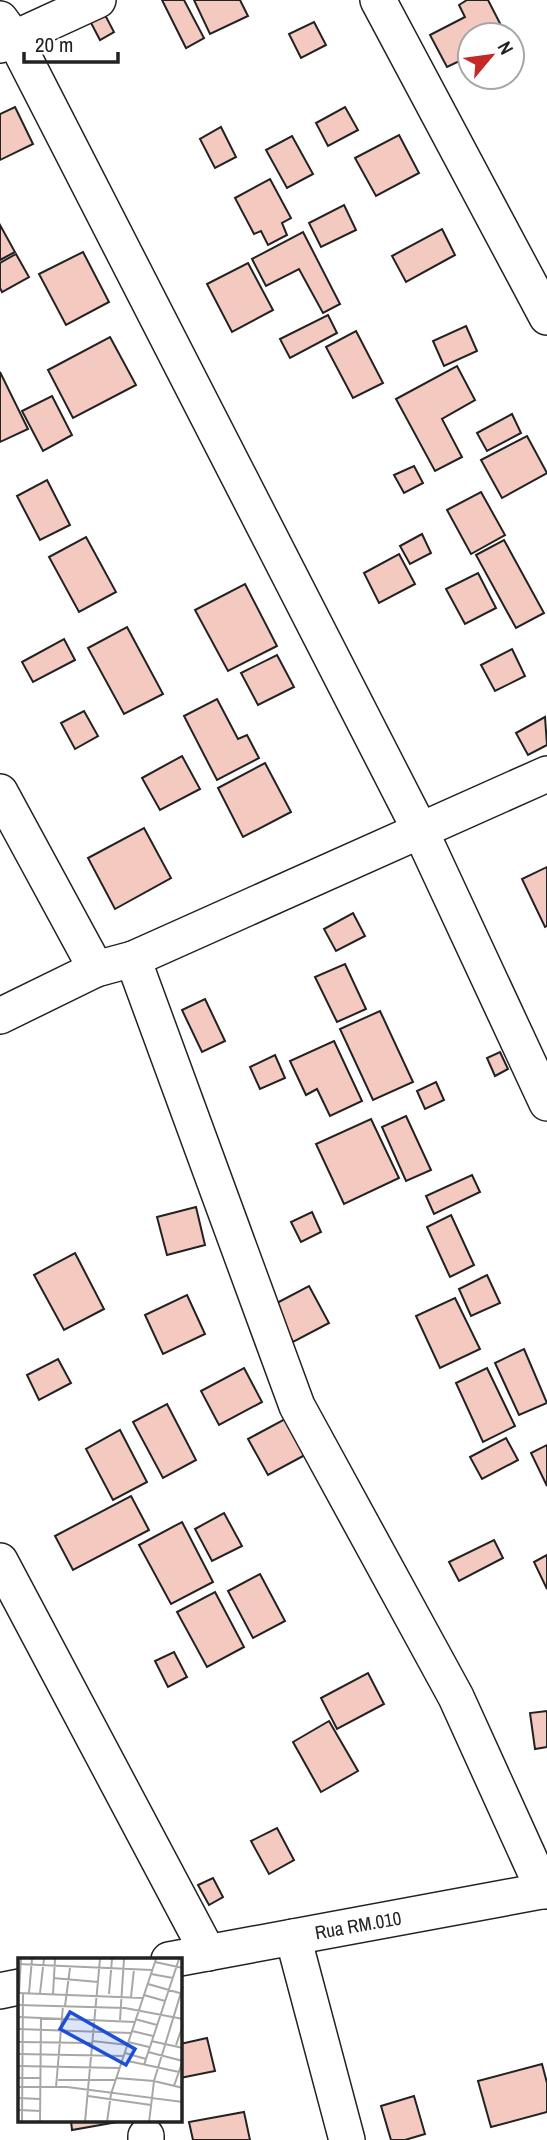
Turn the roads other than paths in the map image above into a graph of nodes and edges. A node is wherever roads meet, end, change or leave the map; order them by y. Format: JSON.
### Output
{"nodes":[{"id":1,"x":98,"y":0,"type":"edge"},
{"id":2,"x":378,"y":0,"type":"edge"},
{"id":3,"x":5,"y":34,"type":"edge"},
{"id":4,"x":547,"y":317,"type":"edge"},
{"id":5,"x":547,"y":774,"type":"edge"},
{"id":6,"x":0,"y":792,"type":"edge"},
{"id":7,"x":420,"y":830,"type":"junction"},
{"id":8,"x":133,"y":959,"type":"junction"},
{"id":9,"x":96,"y":970,"type":"junction"},
{"id":10,"x":0,"y":1016,"type":"edge"},
{"id":11,"x":547,"y":1103,"type":"edge"},
{"id":12,"x":0,"y":1560,"type":"edge"},
{"id":13,"x":546,"y":1891,"type":"edge"},
{"id":14,"x":293,"y":1937,"type":"junction"},
{"id":15,"x":208,"y":1953,"type":"junction"},
{"id":16,"x":180,"y":1958,"type":"edge"},
{"id":17,"x":18,"y":1987,"type":"edge"},
{"id":18,"x":0,"y":1991,"type":"edge"},
{"id":19,"x":347,"y":2140,"type":"edge"}],
"edges":[{"from":1,"to":3,"type":"street"},
{"from":2,"to":4,"type":"street"},
{"from":3,"to":7,"type":"street"},
{"from":5,"to":7,"type":"street"},
{"from":6,"to":9,"type":"street"},
{"from":7,"to":8,"type":"street"},
{"from":7,"to":11,"type":"street"},
{"from":8,"to":9,"type":"street"},
{"from":8,"to":13,"type":"street"},
{"from":9,"to":10,"type":"street"},
{"from":12,"to":15,"type":"street"},
{"from":13,"to":14,"type":"street","name":"Rua RM.010"},
{"from":14,"to":15,"type":"street","name":"Rua RM.010"},
{"from":14,"to":19,"type":"street"},
{"from":15,"to":16,"type":"street","name":"Rua RM.010"},
{"from":17,"to":18,"type":"street"}]}
